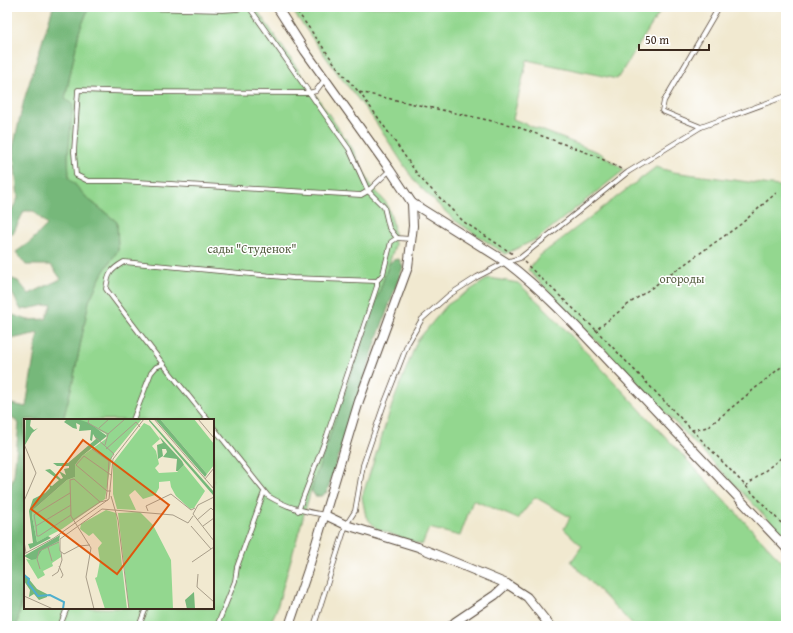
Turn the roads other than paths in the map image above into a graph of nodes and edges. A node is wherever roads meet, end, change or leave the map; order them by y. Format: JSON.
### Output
{"nodes":[{"id":1,"x":96,"y":7,"type":"edge"},
{"id":2,"x":244,"y":7,"type":"edge"},
{"id":3,"x":249,"y":7,"type":"edge"},
{"id":4,"x":277,"y":7,"type":"edge"},
{"id":5,"x":719,"y":7,"type":"edge"},
{"id":6,"x":325,"y":79,"type":"junction"},
{"id":7,"x":309,"y":92,"type":"junction"},
{"id":8,"x":786,"y":96,"type":"edge"},
{"id":9,"x":701,"y":127,"type":"junction"},
{"id":10,"x":390,"y":170,"type":"junction"},
{"id":11,"x":368,"y":191,"type":"junction"},
{"id":12,"x":412,"y":203,"type":"junction"},
{"id":13,"x":398,"y":238,"type":"junction"},
{"id":14,"x":412,"y":238,"type":"junction"},
{"id":15,"x":506,"y":262,"type":"junction"},
{"id":16,"x":377,"y":281,"type":"junction"},
{"id":17,"x":163,"y":364,"type":"junction"},
{"id":18,"x":133,"y":419,"type":"edge"},
{"id":19,"x":207,"y":419,"type":"edge"},
{"id":20,"x":214,"y":429,"type":"edge"},
{"id":21,"x":264,"y":492,"type":"junction"},
{"id":22,"x":298,"y":511,"type":"junction"},
{"id":23,"x":324,"y":515,"type":"junction"},
{"id":24,"x":346,"y":524,"type":"junction"},
{"id":25,"x":786,"y":548,"type":"edge"},
{"id":26,"x":507,"y":584,"type":"junction"},
{"id":27,"x":67,"y":609,"type":"edge"},
{"id":28,"x":146,"y":609,"type":"edge"},
{"id":29,"x":60,"y":626,"type":"edge"},
{"id":30,"x":139,"y":626,"type":"edge"},
{"id":31,"x":217,"y":626,"type":"edge"},
{"id":32,"x":289,"y":626,"type":"edge"},
{"id":33,"x":314,"y":626,"type":"edge"},
{"id":34,"x":451,"y":626,"type":"edge"},
{"id":35,"x":550,"y":626,"type":"edge"}],
"edges":[{"from":1,"to":2,"type":"lane"},
{"from":3,"to":7,"type":"lane"},
{"from":4,"to":6,"type":"street"},
{"from":5,"to":9,"type":"lane"},
{"from":6,"to":7,"type":"lane"},
{"from":6,"to":10,"type":"street"},
{"from":7,"to":11,"type":"lane"},
{"from":7,"to":11,"type":"lane"},
{"from":8,"to":9,"type":"lane"},
{"from":9,"to":15,"type":"lane"},
{"from":10,"to":11,"type":"lane"},
{"from":10,"to":12,"type":"street"},
{"from":11,"to":13,"type":"lane"},
{"from":12,"to":14,"type":"street"},
{"from":12,"to":15,"type":"street"},
{"from":13,"to":14,"type":"lane"},
{"from":13,"to":16,"type":"lane"},
{"from":14,"to":23,"type":"street"},
{"from":15,"to":24,"type":"lane"},
{"from":15,"to":25,"type":"street"},
{"from":16,"to":17,"type":"lane"},
{"from":16,"to":22,"type":"lane"},
{"from":17,"to":18,"type":"lane"},
{"from":17,"to":19,"type":"lane"},
{"from":20,"to":21,"type":"lane"},
{"from":21,"to":22,"type":"lane"},
{"from":21,"to":31,"type":"lane"},
{"from":22,"to":23,"type":"lane"},
{"from":23,"to":24,"type":"street"},
{"from":23,"to":32,"type":"street"},
{"from":24,"to":26,"type":"street"},
{"from":24,"to":33,"type":"lane"},
{"from":26,"to":34,"type":"street"},
{"from":26,"to":35,"type":"street"},
{"from":27,"to":29,"type":"lane"},
{"from":28,"to":30,"type":"lane"}]}
